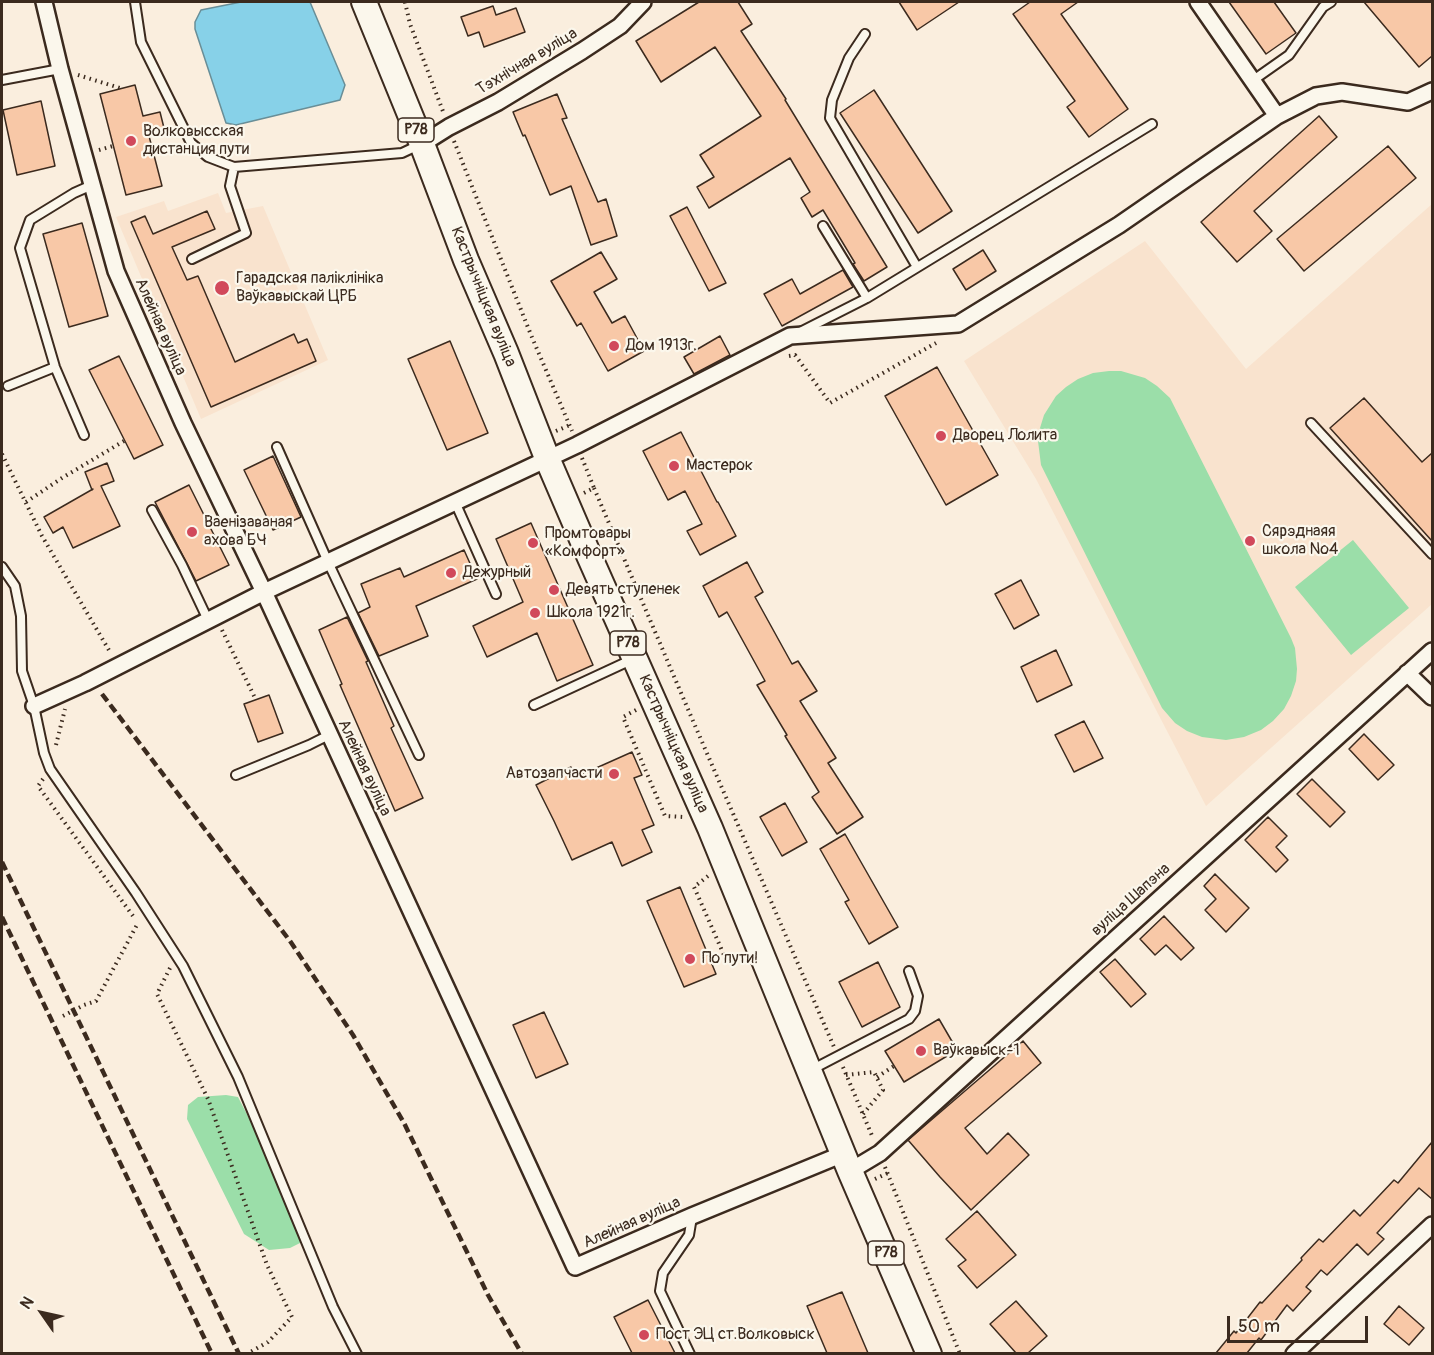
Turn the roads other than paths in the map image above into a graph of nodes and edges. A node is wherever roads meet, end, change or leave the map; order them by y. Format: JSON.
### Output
{"nodes":[{"id":1,"x":44,"y":2,"type":"edge"},
{"id":2,"x":135,"y":2,"type":"edge"},
{"id":3,"x":364,"y":2,"type":"edge"},
{"id":4,"x":643,"y":2,"type":"edge"},
{"id":5,"x":1198,"y":2,"type":"edge"},
{"id":6,"x":1331,"y":2,"type":"edge"},
{"id":7,"x":865,"y":34,"type":"dead end"},
{"id":8,"x":60,"y":69,"type":"junction"},
{"id":9,"x":2,"y":80,"type":"edge"},
{"id":10,"x":1252,"y":81,"type":"junction"},
{"id":11,"x":1432,"y":92,"type":"edge"},
{"id":12,"x":1277,"y":116,"type":"junction"},
{"id":13,"x":1152,"y":124,"type":"dead end"},
{"id":14,"x":422,"y":144,"type":"junction"},
{"id":15,"x":234,"y":167,"type":"junction"},
{"id":16,"x":92,"y":185,"type":"junction"},
{"id":17,"x":823,"y":226,"type":"dead end"},
{"id":18,"x":192,"y":259,"type":"dead end"},
{"id":19,"x":917,"y":267,"type":"junction"},
{"id":20,"x":867,"y":298,"type":"junction"},
{"id":21,"x":790,"y":336,"type":"junction"},
{"id":22,"x":55,"y":368,"type":"junction"},
{"id":23,"x":8,"y":386,"type":"dead end"},
{"id":24,"x":1311,"y":423,"type":"dead end"},
{"id":25,"x":84,"y":435,"type":"dead end"},
{"id":26,"x":277,"y":447,"type":"dead end"},
{"id":27,"x":547,"y":458,"type":"junction"},
{"id":28,"x":455,"y":502,"type":"junction"},
{"id":29,"x":152,"y":510,"type":"dead end"},
{"id":30,"x":1432,"y":554,"type":"edge"},
{"id":31,"x":328,"y":562,"type":"junction"},
{"id":32,"x":2,"y":567,"type":"edge"},
{"id":33,"x":264,"y":592,"type":"junction"},
{"id":34,"x":496,"y":594,"type":"dead end"},
{"id":35,"x":212,"y":619,"type":"junction"},
{"id":36,"x":1432,"y":651,"type":"edge"},
{"id":37,"x":635,"y":658,"type":"junction"},
{"id":38,"x":1407,"y":674,"type":"junction"},
{"id":39,"x":1432,"y":697,"type":"edge"},
{"id":40,"x":534,"y":705,"type":"dead end"},
{"id":41,"x":34,"y":706,"type":"junction"},
{"id":42,"x":329,"y":735,"type":"junction"},
{"id":43,"x":418,"y":755,"type":"dead end"},
{"id":44,"x":236,"y":775,"type":"dead end"},
{"id":45,"x":909,"y":971,"type":"dead end"},
{"id":46,"x":810,"y":1071,"type":"junction"},
{"id":47,"x":847,"y":1162,"type":"junction"},
{"id":48,"x":693,"y":1216,"type":"junction"},
{"id":49,"x":1432,"y":1225,"type":"edge"},
{"id":50,"x":357,"y":1353,"type":"edge"},
{"id":51,"x":690,"y":1353,"type":"edge"},
{"id":52,"x":929,"y":1353,"type":"edge"},
{"id":53,"x":1294,"y":1353,"type":"edge"}],
"edges":[{"from":1,"to":8,"type":"street","name":"Алейная вуліца"},
{"from":2,"to":15,"type":"lane"},
{"from":3,"to":14,"type":"main road","name":"Кастрычніцкая вуліца","number":"Р78"},
{"from":4,"to":14,"type":"street","name":"Тэхнічная вуліца"},
{"from":5,"to":10,"type":"street"},
{"from":6,"to":10,"type":"lane"},
{"from":7,"to":19,"type":"lane"},
{"from":8,"to":9,"type":"lane"},
{"from":8,"to":16,"type":"street","name":"Алейная вуліца"},
{"from":10,"to":12,"type":"street"},
{"from":11,"to":12,"type":"street"},
{"from":12,"to":21,"type":"street"},
{"from":13,"to":19,"type":"lane"},
{"from":14,"to":15,"type":"lane"},
{"from":14,"to":27,"type":"main road","name":"Кастрычніцкая вуліца","number":"Р78"},
{"from":15,"to":18,"type":"lane"},
{"from":16,"to":22,"type":"lane"},
{"from":16,"to":33,"type":"street","name":"Алейная вуліца"},
{"from":17,"to":20,"type":"lane"},
{"from":19,"to":20,"type":"lane"},
{"from":20,"to":21,"type":"lane"},
{"from":21,"to":27,"type":"street"},
{"from":22,"to":23,"type":"lane"},
{"from":22,"to":25,"type":"lane"},
{"from":24,"to":30,"type":"lane"},
{"from":26,"to":31,"type":"lane"},
{"from":27,"to":28,"type":"street"},
{"from":27,"to":37,"type":"main road","name":"Кастрычніцкая вуліца","number":"Р78"},
{"from":28,"to":31,"type":"street"},
{"from":28,"to":34,"type":"lane"},
{"from":29,"to":35,"type":"lane"},
{"from":31,"to":33,"type":"street"},
{"from":31,"to":43,"type":"lane"},
{"from":32,"to":41,"type":"lane"},
{"from":33,"to":35,"type":"street"},
{"from":33,"to":42,"type":"street","name":"Алейная вуліца"},
{"from":35,"to":41,"type":"street"},
{"from":36,"to":38,"type":"street","name":"вуліца Шапэна"},
{"from":37,"to":40,"type":"lane"},
{"from":37,"to":46,"type":"main road","name":"Кастрычніцкая вуліца","number":"Р78"},
{"from":38,"to":39,"type":"street"},
{"from":38,"to":47,"type":"street","name":"вуліца Шапэна"},
{"from":41,"to":50,"type":"lane"},
{"from":42,"to":44,"type":"lane"},
{"from":42,"to":48,"type":"street","name":"Алейная вуліца"},
{"from":45,"to":46,"type":"lane"},
{"from":46,"to":47,"type":"main road","name":"Кастрычніцкая вуліца","number":"Р78"},
{"from":47,"to":48,"type":"street","name":"Алейная вуліца"},
{"from":47,"to":52,"type":"main road","name":"Кастрычніцкая вуліца","number":"Р78"},
{"from":48,"to":51,"type":"lane"},
{"from":49,"to":53,"type":"street"}]}
